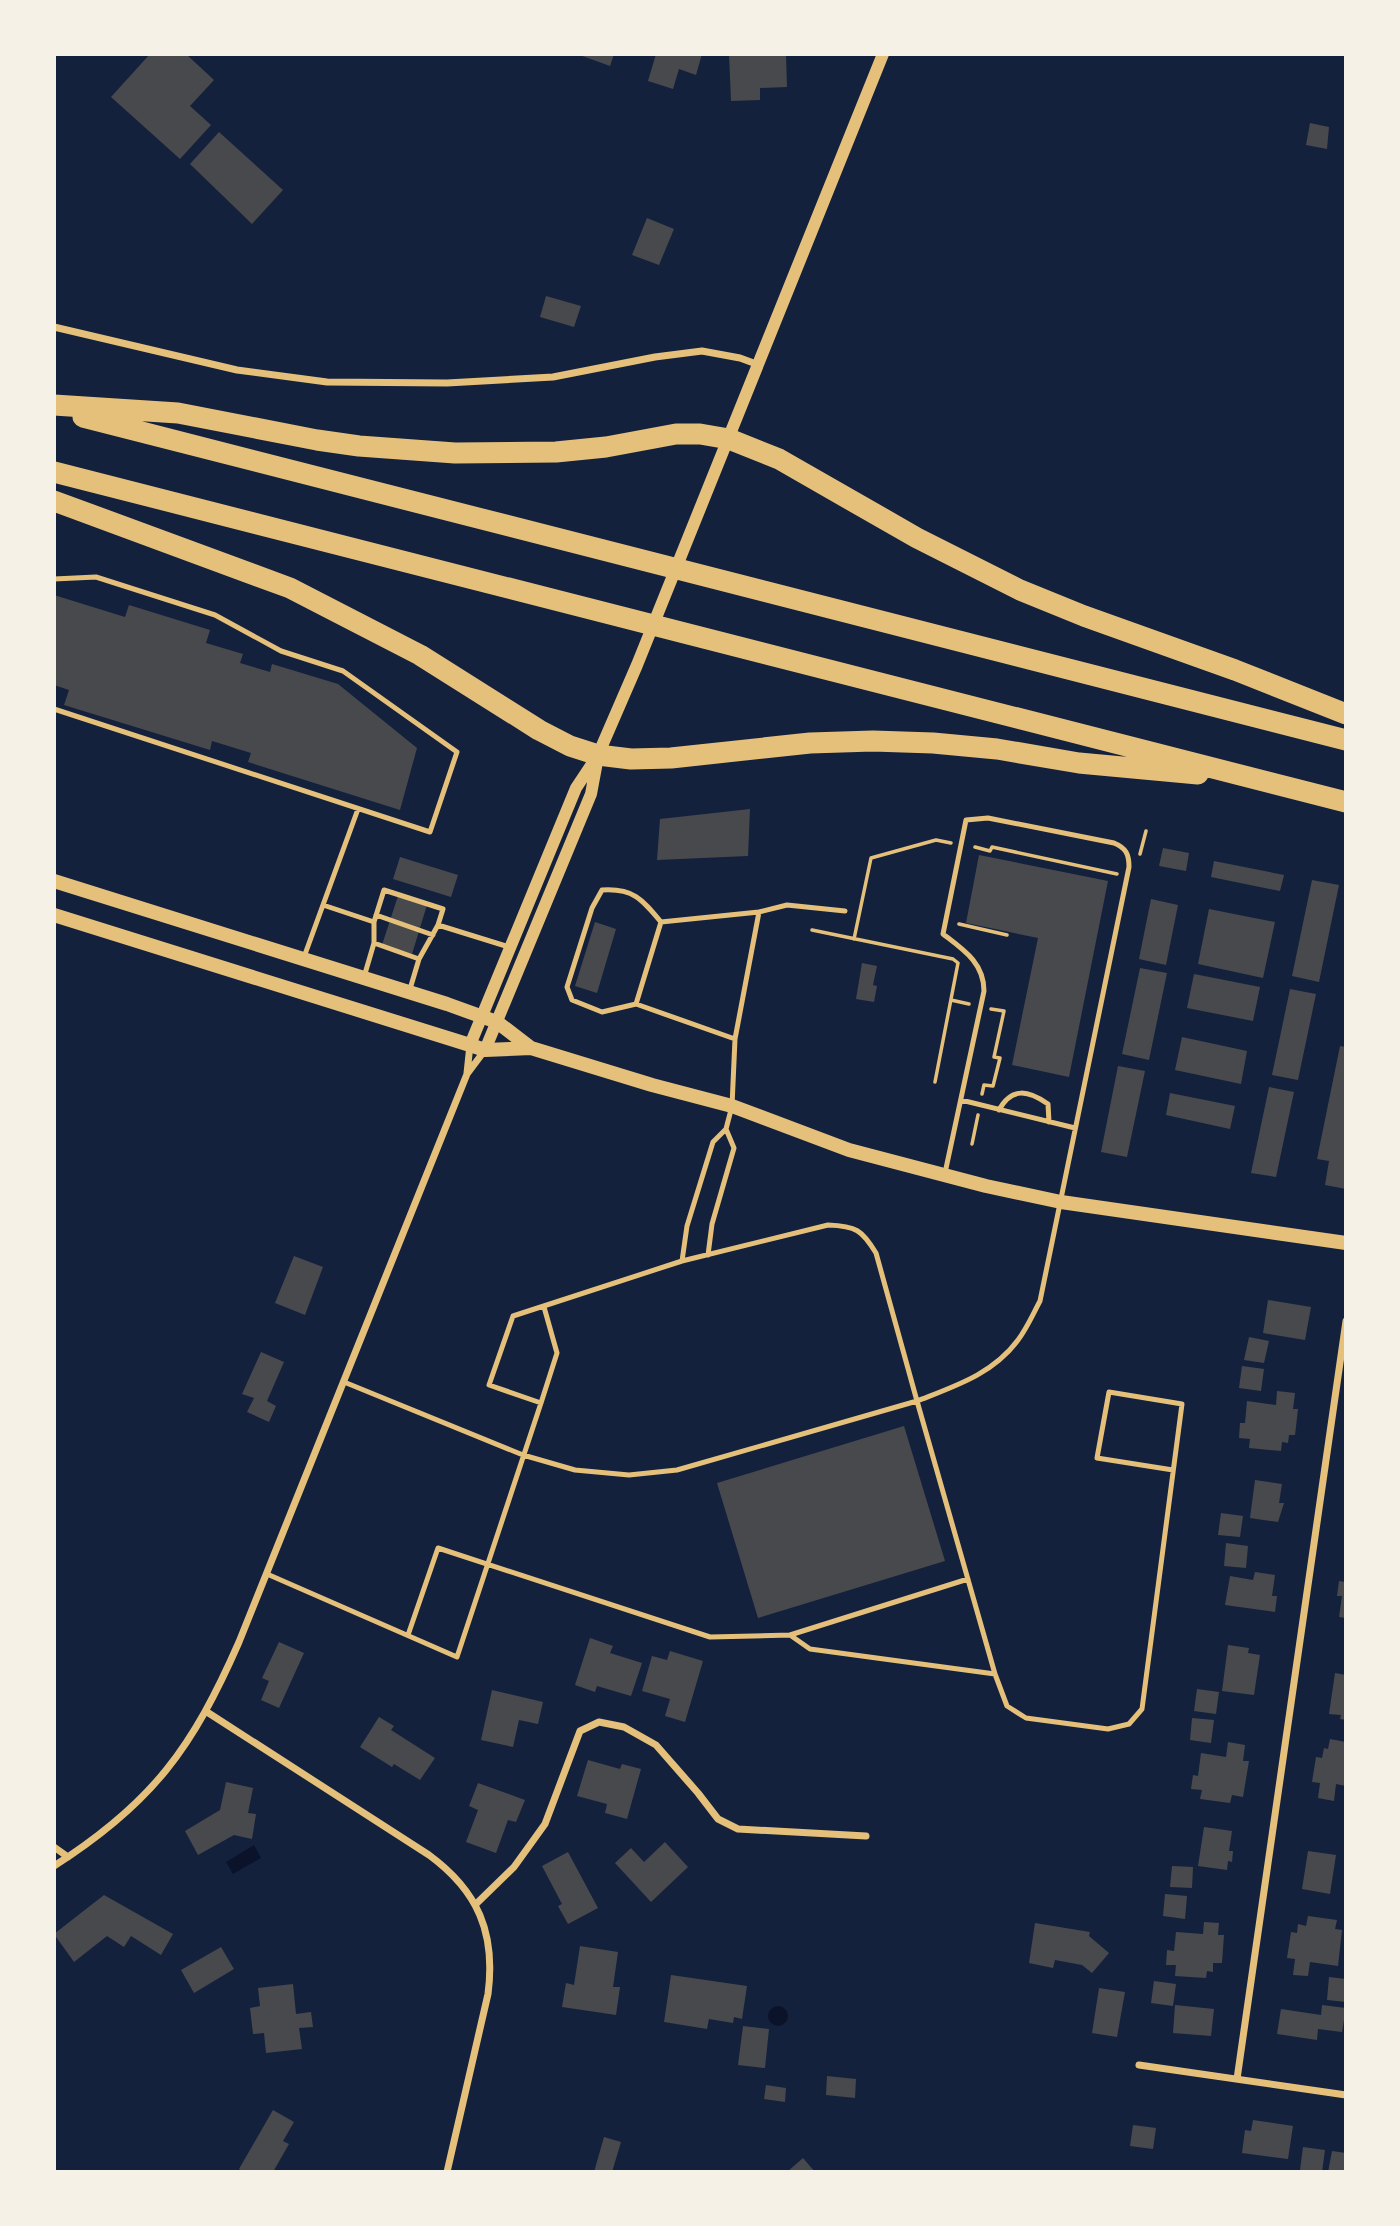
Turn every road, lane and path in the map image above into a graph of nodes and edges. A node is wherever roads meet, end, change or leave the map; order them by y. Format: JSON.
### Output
{"nodes":[{"id":1,"x":883,"y":54,"type":"edge"},
{"id":2,"x":54,"y":327,"type":"edge"},
{"id":3,"x":758,"y":365,"type":"junction"},
{"id":4,"x":54,"y":407,"type":"edge"},
{"id":5,"x":729,"y":439,"type":"junction"},
{"id":6,"x":54,"y":472,"type":"edge"},
{"id":7,"x":54,"y":501,"type":"edge"},
{"id":8,"x":54,"y":579,"type":"edge"},
{"id":9,"x":54,"y":709,"type":"edge"},
{"id":10,"x":1346,"y":714,"type":"edge"},
{"id":11,"x":1346,"y":740,"type":"edge"},
{"id":12,"x":598,"y":755,"type":"junction"},
{"id":13,"x":1266,"y":781,"type":"junction"},
{"id":14,"x":1346,"y":802,"type":"edge"},
{"id":15,"x":358,"y":809,"type":"junction"},
{"id":16,"x":1146,"y":831,"type":"dead end"},
{"id":17,"x":962,"y":845,"type":"junction"},
{"id":18,"x":1127,"y":876,"type":"junction"},
{"id":19,"x":54,"y":881,"type":"edge"},
{"id":20,"x":323,"y":905,"type":"junction"},
{"id":21,"x":845,"y":911,"type":"dead end"},
{"id":22,"x":961,"y":911,"type":"dead end"},
{"id":23,"x":759,"y":912,"type":"junction"},
{"id":24,"x":54,"y":915,"type":"edge"},
{"id":25,"x":374,"y":919,"type":"junction"},
{"id":26,"x":661,"y":922,"type":"junction"},
{"id":27,"x":438,"y":925,"type":"junction"},
{"id":28,"x":812,"y":930,"type":"dead end"},
{"id":29,"x":432,"y":934,"type":"junction"},
{"id":30,"x":1007,"y":935,"type":"dead end"},
{"id":31,"x":855,"y":939,"type":"junction"},
{"id":32,"x":374,"y":943,"type":"junction"},
{"id":33,"x":509,"y":947,"type":"junction"},
{"id":34,"x":303,"y":959,"type":"junction"},
{"id":35,"x":419,"y":959,"type":"junction"},
{"id":36,"x":363,"y":978,"type":"junction"},
{"id":37,"x":410,"y":992,"type":"junction"},
{"id":38,"x":951,"y":1000,"type":"junction"},
{"id":39,"x":636,"y":1004,"type":"junction"},
{"id":40,"x":981,"y":1007,"type":"junction"},
{"id":41,"x":481,"y":1016,"type":"junction"},
{"id":42,"x":497,"y":1022,"type":"junction"},
{"id":43,"x":735,"y":1039,"type":"junction"},
{"id":44,"x":470,"y":1045,"type":"junction"},
{"id":45,"x":531,"y":1048,"type":"junction"},
{"id":46,"x":485,"y":1050,"type":"junction"},
{"id":47,"x":467,"y":1074,"type":"junction"},
{"id":48,"x":935,"y":1082,"type":"dead end"},
{"id":49,"x":961,"y":1100,"type":"junction"},
{"id":50,"x":980,"y":1105,"type":"junction"},
{"id":51,"x":732,"y":1106,"type":"junction"},
{"id":52,"x":999,"y":1110,"type":"junction"},
{"id":53,"x":1049,"y":1122,"type":"junction"},
{"id":54,"x":1075,"y":1128,"type":"junction"},
{"id":55,"x":726,"y":1129,"type":"junction"},
{"id":56,"x":971,"y":1144,"type":"dead end"},
{"id":57,"x":945,"y":1176,"type":"junction"},
{"id":58,"x":1061,"y":1202,"type":"junction"},
{"id":59,"x":1346,"y":1243,"type":"edge"},
{"id":60,"x":708,"y":1255,"type":"junction"},
{"id":61,"x":682,"y":1261,"type":"junction"},
{"id":62,"x":544,"y":1307,"type":"junction"},
{"id":63,"x":1346,"y":1321,"type":"edge"},
{"id":64,"x":344,"y":1382,"type":"junction"},
{"id":65,"x":917,"y":1401,"type":"junction"},
{"id":66,"x":541,"y":1404,"type":"junction"},
{"id":67,"x":523,"y":1455,"type":"junction"},
{"id":68,"x":1173,"y":1470,"type":"junction"},
{"id":69,"x":490,"y":1563,"type":"junction"},
{"id":70,"x":267,"y":1574,"type":"junction"},
{"id":71,"x":968,"y":1579,"type":"junction"},
{"id":72,"x":408,"y":1635,"type":"junction"},
{"id":73,"x":790,"y":1635,"type":"junction"},
{"id":74,"x":995,"y":1675,"type":"junction"},
{"id":75,"x":206,"y":1712,"type":"junction"},
{"id":76,"x":866,"y":1836,"type":"dead end"},
{"id":77,"x":54,"y":1847,"type":"edge"},
{"id":78,"x":68,"y":1857,"type":"junction"},
{"id":79,"x":54,"y":1866,"type":"edge"},
{"id":80,"x":475,"y":1904,"type":"junction"},
{"id":81,"x":1139,"y":2065,"type":"dead end"},
{"id":82,"x":1237,"y":2079,"type":"junction"},
{"id":83,"x":1346,"y":2095,"type":"edge"},
{"id":84,"x":447,"y":2172,"type":"edge"}],
"edges":[{"from":1,"to":3,"type":"street"},
{"from":2,"to":3,"type":"street"},
{"from":3,"to":5,"type":"street"},
{"from":4,"to":5,"type":"highway"},
{"from":4,"to":11,"type":"highway"},
{"from":5,"to":10,"type":"highway"},
{"from":5,"to":12,"type":"street"},
{"from":6,"to":13,"type":"highway"},
{"from":7,"to":12,"type":"highway"},
{"from":8,"to":15,"type":"lane"},
{"from":9,"to":15,"type":"lane"},
{"from":12,"to":13,"type":"highway"},
{"from":12,"to":33,"type":"street"},
{"from":12,"to":42,"type":"street"},
{"from":13,"to":14,"type":"highway"},
{"from":15,"to":20,"type":"lane"},
{"from":16,"to":18,"type":"path"},
{"from":17,"to":18,"type":"path"},
{"from":17,"to":18,"type":"lane"},
{"from":17,"to":31,"type":"path"},
{"from":17,"to":40,"type":"lane"},
{"from":18,"to":54,"type":"lane"},
{"from":19,"to":34,"type":"main road"},
{"from":20,"to":25,"type":"lane"},
{"from":20,"to":34,"type":"lane"},
{"from":21,"to":23,"type":"lane"},
{"from":22,"to":30,"type":"path"},
{"from":23,"to":26,"type":"lane"},
{"from":23,"to":43,"type":"lane"},
{"from":24,"to":44,"type":"main road"},
{"from":25,"to":27,"type":"lane"},
{"from":25,"to":29,"type":"lane"},
{"from":25,"to":32,"type":"lane"},
{"from":26,"to":39,"type":"lane"},
{"from":26,"to":39,"type":"lane"},
{"from":27,"to":29,"type":"lane"},
{"from":27,"to":33,"type":"lane"},
{"from":28,"to":31,"type":"path"},
{"from":29,"to":35,"type":"lane"},
{"from":31,"to":38,"type":"path"},
{"from":32,"to":35,"type":"lane"},
{"from":32,"to":36,"type":"lane"},
{"from":33,"to":41,"type":"street"},
{"from":34,"to":36,"type":"main road"},
{"from":35,"to":37,"type":"lane"},
{"from":36,"to":37,"type":"main road"},
{"from":37,"to":41,"type":"main road"},
{"from":38,"to":40,"type":"path"},
{"from":38,"to":48,"type":"path"},
{"from":39,"to":43,"type":"lane"},
{"from":40,"to":49,"type":"lane"},
{"from":40,"to":50,"type":"path"},
{"from":41,"to":42,"type":"main road"},
{"from":41,"to":44,"type":"street"},
{"from":42,"to":45,"type":"main road"},
{"from":42,"to":46,"type":"street"},
{"from":43,"to":51,"type":"lane"},
{"from":44,"to":46,"type":"main road"},
{"from":44,"to":47,"type":"street"},
{"from":45,"to":46,"type":"main road"},
{"from":45,"to":51,"type":"main road"},
{"from":46,"to":47,"type":"street"},
{"from":47,"to":64,"type":"street"},
{"from":49,"to":50,"type":"lane"},
{"from":49,"to":57,"type":"lane"},
{"from":50,"to":52,"type":"lane"},
{"from":50,"to":56,"type":"path"},
{"from":51,"to":55,"type":"lane"},
{"from":51,"to":57,"type":"main road"},
{"from":52,"to":53,"type":"lane"},
{"from":52,"to":53,"type":"lane"},
{"from":53,"to":54,"type":"lane"},
{"from":54,"to":58,"type":"lane"},
{"from":55,"to":60,"type":"lane"},
{"from":55,"to":61,"type":"lane"},
{"from":57,"to":58,"type":"main road"},
{"from":58,"to":59,"type":"main road"},
{"from":58,"to":65,"type":"lane"},
{"from":60,"to":61,"type":"lane"},
{"from":60,"to":65,"type":"lane"},
{"from":61,"to":62,"type":"lane"},
{"from":62,"to":66,"type":"lane"},
{"from":62,"to":66,"type":"lane"},
{"from":63,"to":82,"type":"street"},
{"from":64,"to":67,"type":"lane"},
{"from":64,"to":70,"type":"street"},
{"from":65,"to":67,"type":"lane"},
{"from":65,"to":71,"type":"lane"},
{"from":66,"to":67,"type":"lane"},
{"from":67,"to":69,"type":"lane"},
{"from":68,"to":68,"type":"lane"},
{"from":68,"to":74,"type":"lane"},
{"from":69,"to":72,"type":"lane"},
{"from":69,"to":72,"type":"lane"},
{"from":69,"to":73,"type":"lane"},
{"from":70,"to":72,"type":"lane"},
{"from":70,"to":75,"type":"street"},
{"from":71,"to":73,"type":"lane"},
{"from":71,"to":74,"type":"lane"},
{"from":73,"to":74,"type":"lane"},
{"from":75,"to":78,"type":"street"},
{"from":75,"to":80,"type":"street"},
{"from":76,"to":80,"type":"street"},
{"from":77,"to":78,"type":"street"},
{"from":78,"to":79,"type":"street"},
{"from":80,"to":84,"type":"street"},
{"from":81,"to":82,"type":"street"},
{"from":82,"to":83,"type":"street"}]}
